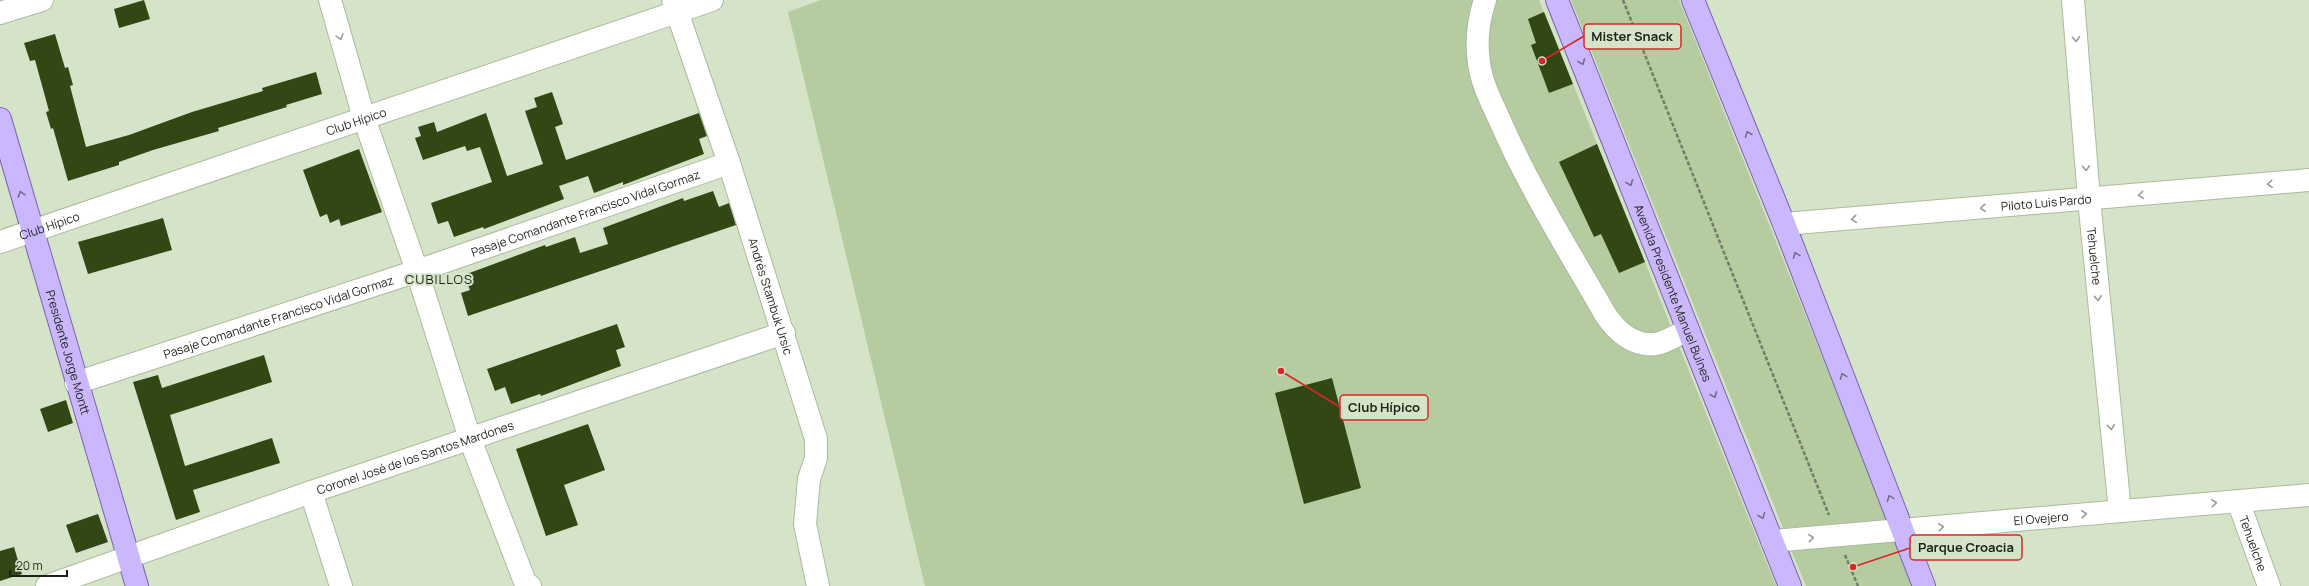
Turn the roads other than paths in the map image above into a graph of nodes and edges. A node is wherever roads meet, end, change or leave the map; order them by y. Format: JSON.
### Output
{"nodes":[{"id":1,"x":42,"y":0,"type":"edge"},
{"id":2,"x":330,"y":0,"type":"edge"},
{"id":3,"x":712,"y":0,"type":"edge"},
{"id":4,"x":1484,"y":0,"type":"edge"},
{"id":5,"x":1557,"y":0,"type":"edge"},
{"id":6,"x":1693,"y":0,"type":"edge"},
{"id":7,"x":2073,"y":0,"type":"edge"},
{"id":8,"x":675,"y":6,"type":"edge"},
{"id":9,"x":0,"y":13,"type":"edge"},
{"id":10,"x":364,"y":118,"type":"junction"},
{"id":11,"x":0,"y":119,"type":"edge"},
{"id":12,"x":729,"y":163,"type":"junction"},
{"id":13,"x":2309,"y":180,"type":"edge"},
{"id":14,"x":2089,"y":199,"type":"junction"},
{"id":15,"x":1784,"y":224,"type":"junction"},
{"id":16,"x":32,"y":231,"type":"junction"},
{"id":17,"x":0,"y":242,"type":"edge"},
{"id":18,"x":417,"y":271,"type":"junction"},
{"id":19,"x":1688,"y":330,"type":"junction"},
{"id":20,"x":784,"y":334,"type":"junction"},
{"id":21,"x":76,"y":383,"type":"junction"},
{"id":22,"x":470,"y":439,"type":"junction"},
{"id":23,"x":311,"y":492,"type":"junction"},
{"id":24,"x":2309,"y":495,"type":"edge"},
{"id":25,"x":2238,"y":501,"type":"junction"},
{"id":26,"x":2120,"y":511,"type":"junction"},
{"id":27,"x":1902,"y":530,"type":"junction"},
{"id":28,"x":1772,"y":541,"type":"junction"},
{"id":29,"x":128,"y":557,"type":"junction"},
{"id":30,"x":47,"y":586,"type":"edge"},
{"id":31,"x":137,"y":586,"type":"edge"},
{"id":32,"x":341,"y":586,"type":"edge"},
{"id":33,"x":530,"y":586,"type":"edge"},
{"id":34,"x":818,"y":586,"type":"edge"},
{"id":35,"x":1790,"y":586,"type":"edge"},
{"id":36,"x":1924,"y":586,"type":"edge"},
{"id":37,"x":2269,"y":586,"type":"edge"}],
"edges":[{"from":1,"to":9,"type":"street"},
{"from":2,"to":10,"type":"street","one_way":true},
{"from":3,"to":8,"type":"street","name":"Club Hípico"},
{"from":4,"to":19,"type":"street"},
{"from":5,"to":19,"type":"main road","name":"Avenida Presidente Manuel Bulnes","one_way":true},
{"from":15,"to":6,"type":"main road","one_way":true},
{"from":7,"to":14,"type":"street","name":"Tehuelche","one_way":true},
{"from":8,"to":10,"type":"street","name":"Club Hípico"},
{"from":8,"to":12,"type":"street","name":"Andrés Stambuk Ursic"},
{"from":10,"to":16,"type":"street","name":"Club Hípico"},
{"from":10,"to":18,"type":"street"},
{"from":16,"to":11,"type":"main road","name":"Presidente Jorge Montt","one_way":true},
{"from":12,"to":18,"type":"street","name":"Pasaje Comandante Francisco Vidal Gormaz"},
{"from":12,"to":20,"type":"street","name":"Andrés Stambuk Ursic"},
{"from":13,"to":14,"type":"street","name":"Piloto Luis Pardo","one_way":true},
{"from":14,"to":15,"type":"street","name":"Piloto Luis Pardo","one_way":true},
{"from":14,"to":26,"type":"street","name":"Tehuelche","one_way":true},
{"from":27,"to":15,"type":"main road","one_way":true},
{"from":16,"to":17,"type":"street","name":"Club Hípico"},
{"from":16,"to":21,"type":"main road","name":"Presidente Jorge Montt"},
{"from":18,"to":21,"type":"street","name":"Pasaje Comandante Francisco Vidal Gormaz"},
{"from":18,"to":22,"type":"street"},
{"from":19,"to":28,"type":"main road","name":"Avenida Presidente Manuel Bulnes","one_way":true},
{"from":20,"to":22,"type":"street","name":"Coronel José de los Santos Mardones"},
{"from":20,"to":34,"type":"street","name":"Andrés Stambuk Ursic"},
{"from":21,"to":29,"type":"main road","name":"Presidente Jorge Montt"},
{"from":22,"to":23,"type":"street","name":"Coronel José de los Santos Mardones"},
{"from":22,"to":33,"type":"street"},
{"from":23,"to":29,"type":"street","name":"Coronel José de los Santos Mardones"},
{"from":23,"to":32,"type":"street"},
{"from":24,"to":25,"type":"street","name":"El Ovejero"},
{"from":26,"to":25,"type":"street","name":"El Ovejero","one_way":true},
{"from":25,"to":37,"type":"street","name":"Tehuelche"},
{"from":27,"to":26,"type":"street","name":"El Ovejero","one_way":true},
{"from":28,"to":27,"type":"street","name":"El Ovejero","one_way":true},
{"from":27,"to":36,"type":"main road"},
{"from":28,"to":35,"type":"main road","name":"Avenida Presidente Manuel Bulnes"},
{"from":29,"to":30,"type":"street","name":"Coronel José de los Santos Mardones"},
{"from":29,"to":31,"type":"main road","name":"Presidente Jorge Montt"}]}
